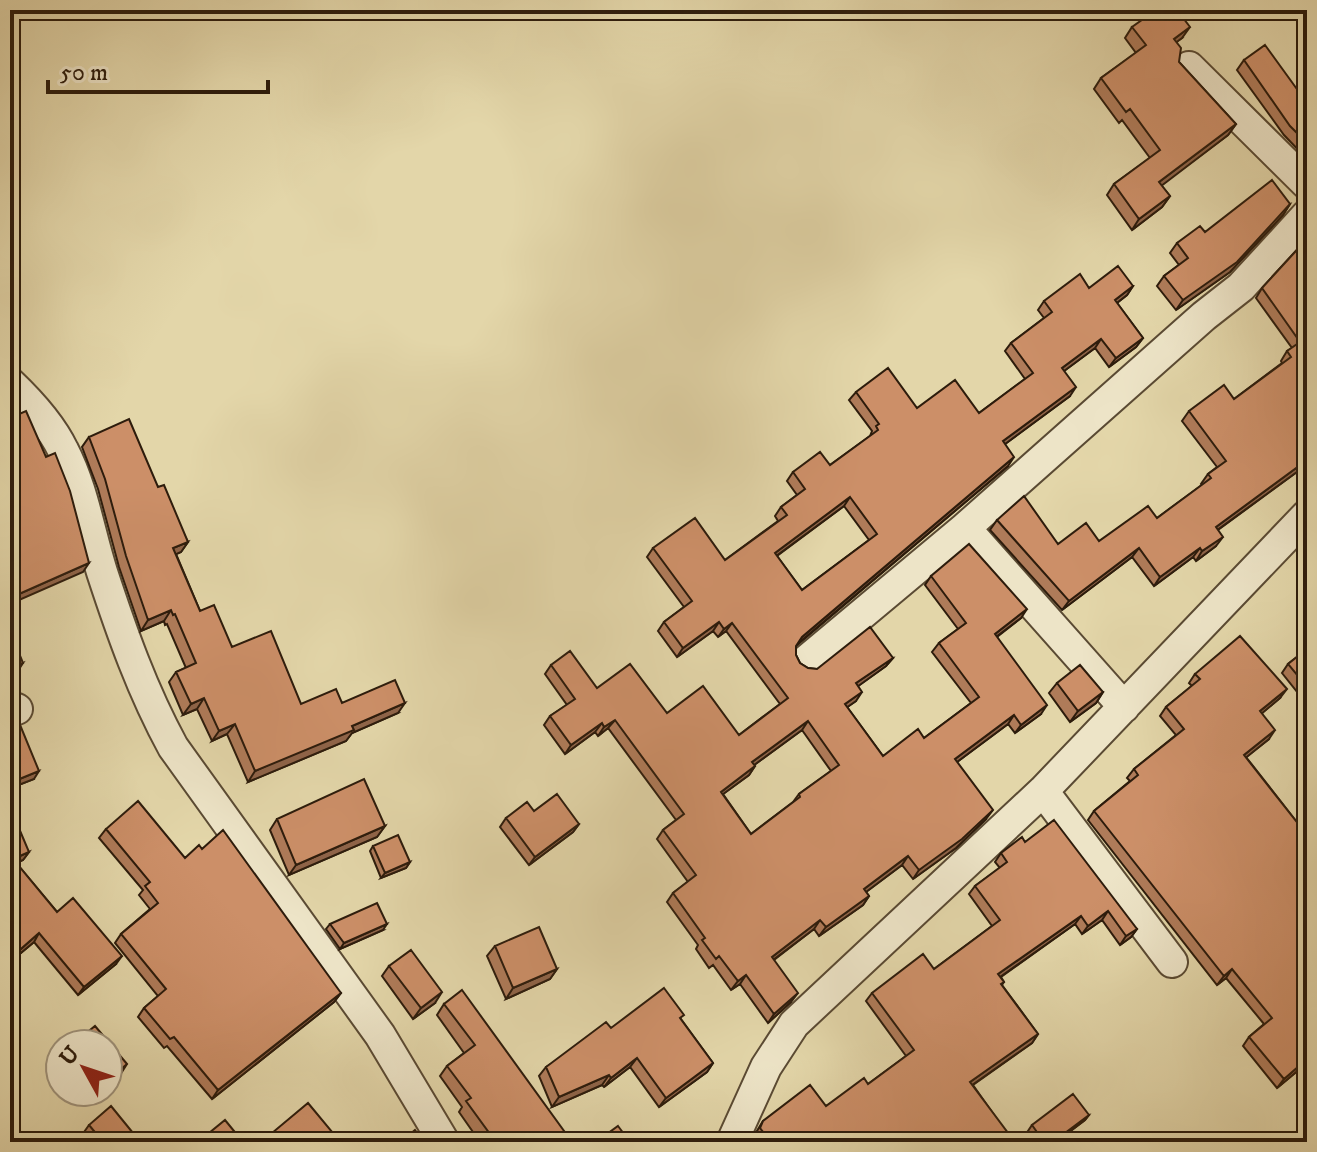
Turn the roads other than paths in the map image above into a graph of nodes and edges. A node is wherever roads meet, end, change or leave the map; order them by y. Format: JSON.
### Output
{"nodes":[{"id":1,"x":1189,"y":67,"type":"edge"},
{"id":2,"x":1307,"y":184,"type":"edge"},
{"id":3,"x":1307,"y":215,"type":"edge"},
{"id":4,"x":10,"y":383,"type":"edge"},
{"id":5,"x":1307,"y":515,"type":"edge"},
{"id":6,"x":965,"y":528,"type":"junction"},
{"id":7,"x":807,"y":660,"type":"dead end"},
{"id":8,"x":1124,"y":707,"type":"junction"},
{"id":9,"x":1043,"y":791,"type":"junction"},
{"id":10,"x":1172,"y":962,"type":"dead end"},
{"id":11,"x":444,"y":1142,"type":"edge"},
{"id":12,"x":732,"y":1142,"type":"edge"}],
"edges":[{"from":1,"to":2,"type":"street"},
{"from":3,"to":6,"type":"street"},
{"from":4,"to":11,"type":"street"},
{"from":5,"to":8,"type":"street"},
{"from":6,"to":7,"type":"street"},
{"from":6,"to":8,"type":"street"},
{"from":8,"to":9,"type":"street"},
{"from":9,"to":10,"type":"street"},
{"from":9,"to":12,"type":"street"}]}
